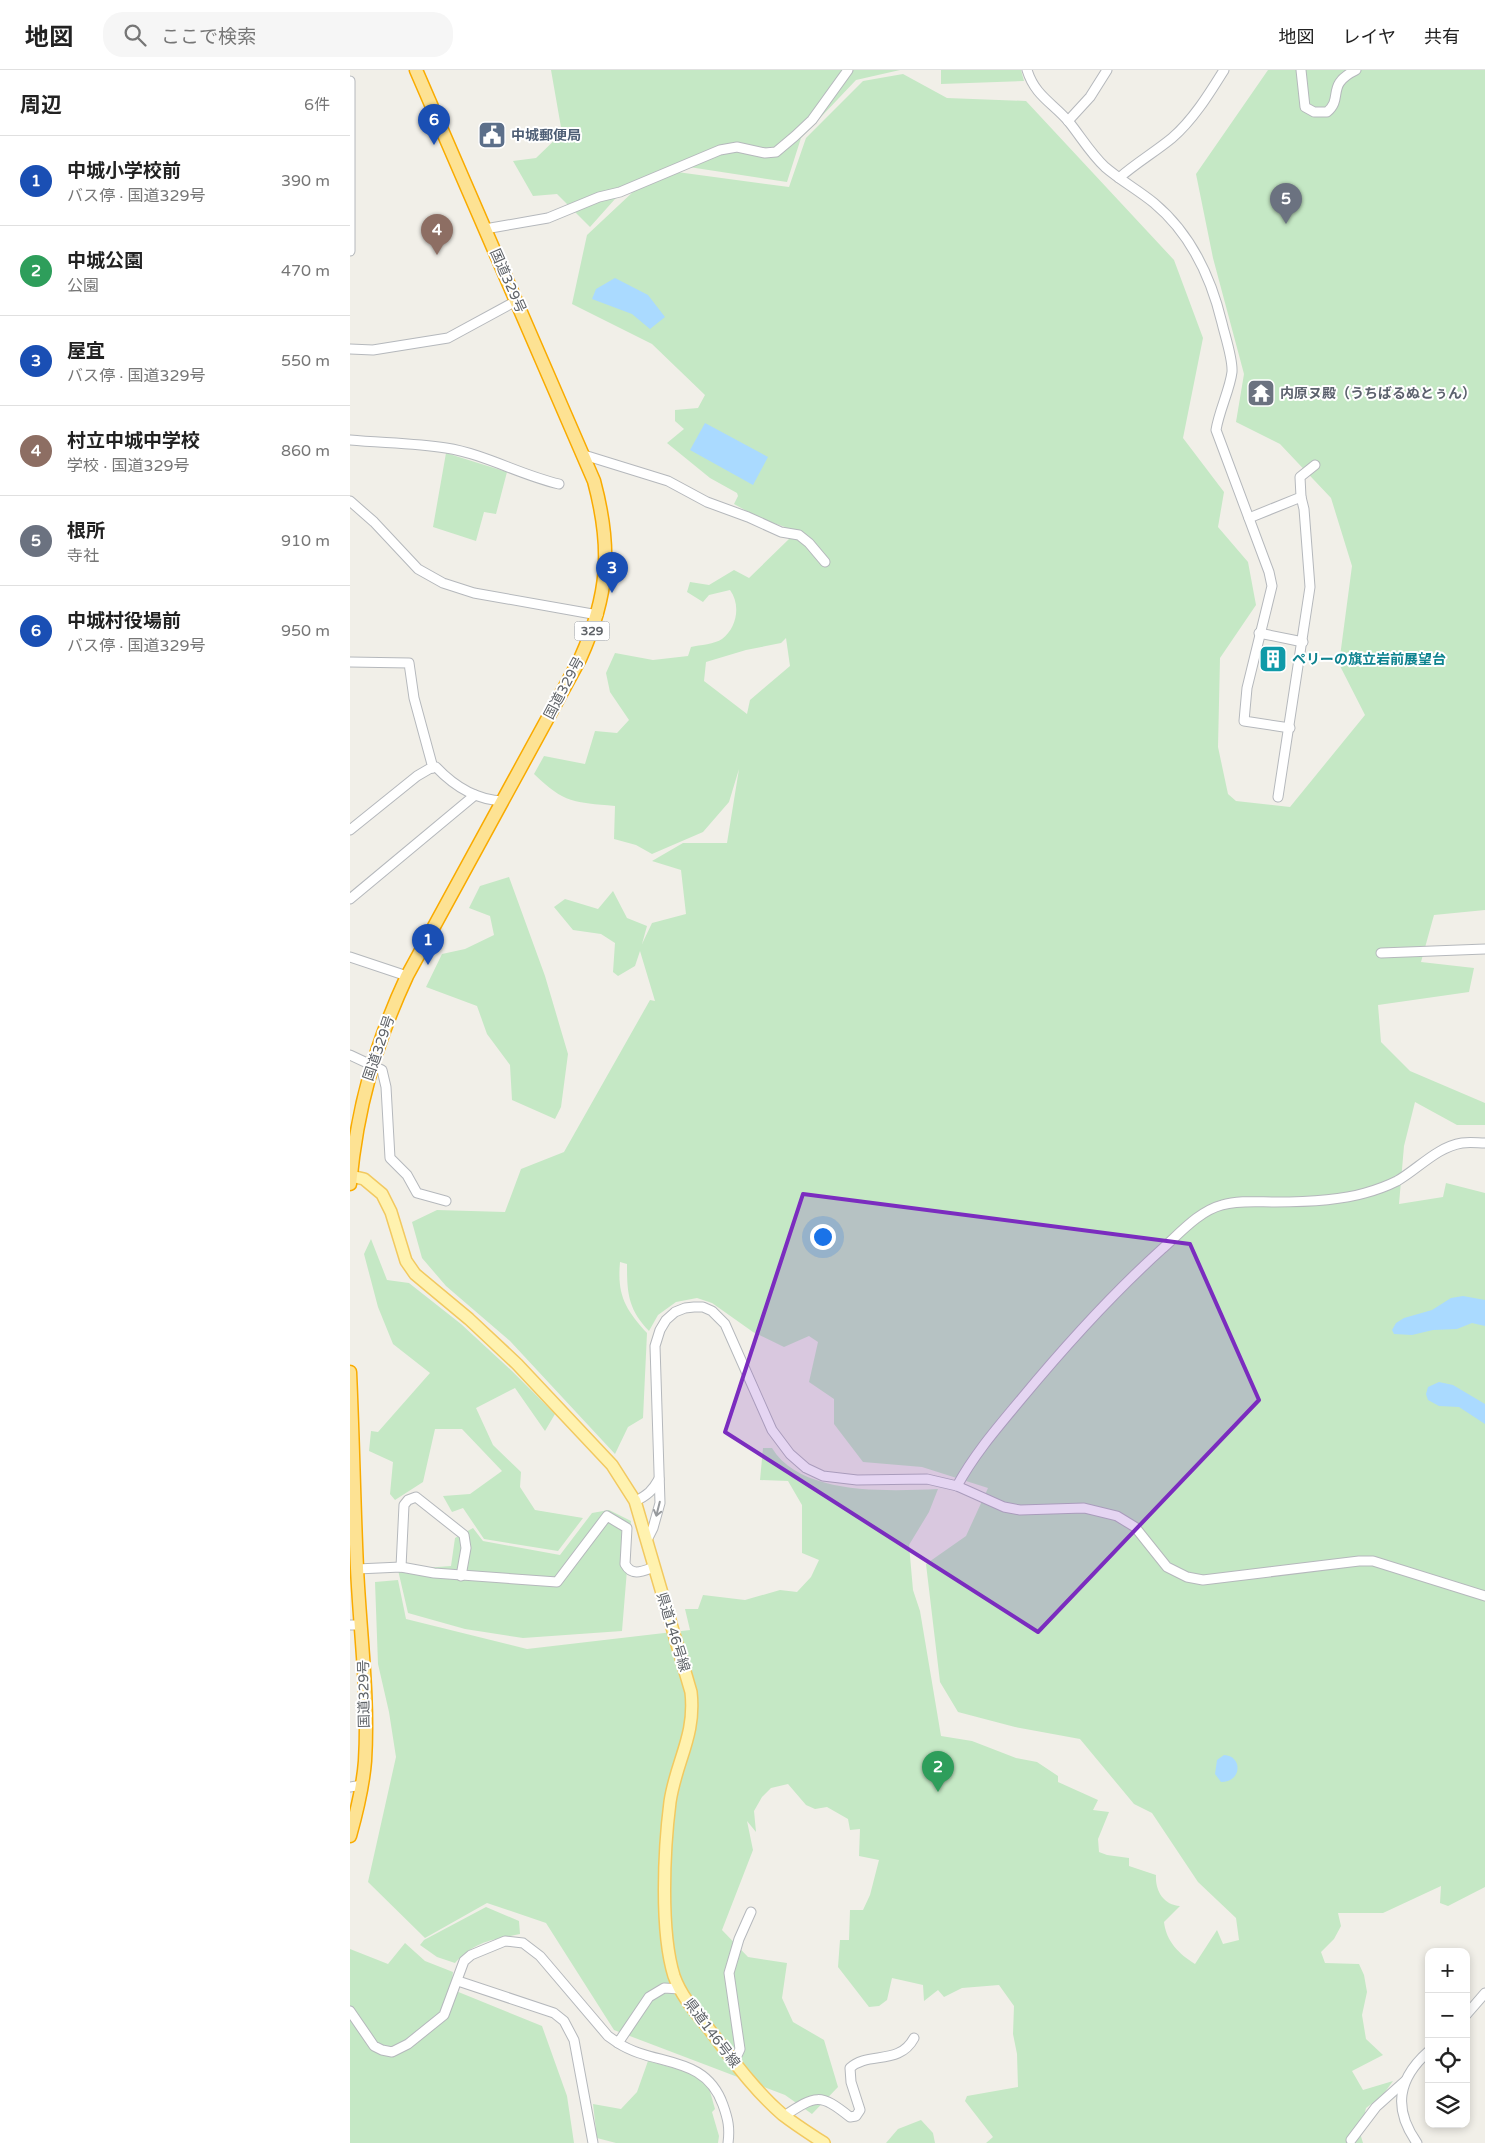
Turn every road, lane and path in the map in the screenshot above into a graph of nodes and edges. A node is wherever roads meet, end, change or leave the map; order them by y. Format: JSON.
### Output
{"nodes":[{"id":1,"x":416,"y":70,"type":"edge"},
{"id":2,"x":848,"y":70,"type":"edge"},
{"id":3,"x":1027,"y":70,"type":"edge"},
{"id":4,"x":1107,"y":70,"type":"edge"},
{"id":5,"x":1224,"y":70,"type":"edge"},
{"id":6,"x":1300,"y":70,"type":"edge"},
{"id":7,"x":1356,"y":70,"type":"edge"},
{"id":8,"x":350,"y":81,"type":"edge"},
{"id":9,"x":1068,"y":121,"type":"junction"},
{"id":10,"x":350,"y":155,"type":"edge"},
{"id":11,"x":1119,"y":178,"type":"junction"},
{"id":12,"x":485,"y":229,"type":"junction"},
{"id":13,"x":350,"y":251,"type":"edge"},
{"id":14,"x":516,"y":301,"type":"junction"},
{"id":15,"x":350,"y":349,"type":"edge"},
{"id":16,"x":350,"y":440,"type":"edge"},
{"id":17,"x":584,"y":455,"type":"junction"},
{"id":18,"x":1314,"y":465,"type":"dead end"},
{"id":19,"x":558,"y":484,"type":"dead end"},
{"id":20,"x":1301,"y":497,"type":"junction"},
{"id":21,"x":350,"y":501,"type":"edge"},
{"id":22,"x":1248,"y":518,"type":"junction"},
{"id":23,"x":825,"y":562,"type":"dead end"},
{"id":24,"x":598,"y":615,"type":"junction"},
{"id":25,"x":1259,"y":633,"type":"junction"},
{"id":26,"x":1303,"y":642,"type":"junction"},
{"id":27,"x":350,"y":662,"type":"edge"},
{"id":28,"x":1290,"y":728,"type":"junction"},
{"id":29,"x":434,"y":768,"type":"junction"},
{"id":30,"x":475,"y":795,"type":"junction"},
{"id":31,"x":1278,"y":797,"type":"dead end"},
{"id":32,"x":503,"y":801,"type":"junction"},
{"id":33,"x":350,"y":830,"type":"edge"},
{"id":34,"x":350,"y":899,"type":"edge"},
{"id":35,"x":1485,"y":949,"type":"edge"},
{"id":36,"x":1381,"y":953,"type":"dead end"},
{"id":37,"x":350,"y":957,"type":"edge"},
{"id":38,"x":407,"y":976,"type":"junction"},
{"id":39,"x":350,"y":1055,"type":"edge"},
{"id":40,"x":372,"y":1064,"type":"junction"},
{"id":41,"x":1485,"y":1143,"type":"edge"},
{"id":42,"x":350,"y":1180,"type":"edge"},
{"id":43,"x":446,"y":1201,"type":"dead end"},
{"id":44,"x":350,"y":1372,"type":"edge"},
{"id":45,"x":350,"y":1382,"type":"edge"},
{"id":46,"x":660,"y":1476,"type":"junction"},
{"id":47,"x":957,"y":1486,"type":"junction"},
{"id":48,"x":353,"y":1495,"type":"edge"},
{"id":49,"x":635,"y":1501,"type":"junction"},
{"id":50,"x":647,"y":1540,"type":"junction"},
{"id":51,"x":401,"y":1567,"type":"junction"},
{"id":52,"x":654,"y":1567,"type":"junction"},
{"id":53,"x":357,"y":1569,"type":"junction"},
{"id":54,"x":461,"y":1576,"type":"junction"},
{"id":55,"x":1485,"y":1596,"type":"edge"},
{"id":56,"x":356,"y":1625,"type":"edge"},
{"id":57,"x":356,"y":1786,"type":"edge"},
{"id":58,"x":350,"y":1836,"type":"edge"},
{"id":59,"x":751,"y":1912,"type":"dead end"},
{"id":60,"x":458,"y":1980,"type":"junction"},
{"id":61,"x":680,"y":1989,"type":"junction"},
{"id":62,"x":1485,"y":1993,"type":"edge"},
{"id":63,"x":1470,"y":2010,"type":"edge"},
{"id":64,"x":350,"y":2011,"type":"edge"},
{"id":65,"x":914,"y":2038,"type":"dead end"},
{"id":66,"x":618,"y":2043,"type":"junction"},
{"id":67,"x":1425,"y":2055,"type":"edge"},
{"id":68,"x":734,"y":2062,"type":"junction"},
{"id":69,"x":1405,"y":2081,"type":"junction"},
{"id":70,"x":784,"y":2116,"type":"junction"},
{"id":71,"x":1350,"y":2140,"type":"dead end"},
{"id":72,"x":593,"y":2143,"type":"edge"},
{"id":73,"x":728,"y":2143,"type":"edge"},
{"id":74,"x":824,"y":2143,"type":"edge"},
{"id":75,"x":1417,"y":2143,"type":"edge"}],
"edges":[{"from":1,"to":12,"type":"highway","name":"国道329号","number":"329"},
{"from":2,"to":12,"type":"street"},
{"from":3,"to":9,"type":"street"},
{"from":4,"to":9,"type":"street"},
{"from":5,"to":11,"type":"street"},
{"from":6,"to":7,"type":"street"},
{"from":8,"to":10,"type":"street"},
{"from":9,"to":11,"type":"street"},
{"from":10,"to":13,"type":"street"},
{"from":11,"to":22,"type":"street"},
{"from":12,"to":14,"type":"highway","name":"国道329号","number":"329"},
{"from":14,"to":15,"type":"street"},
{"from":14,"to":17,"type":"highway","name":"国道329号","number":"329"},
{"from":16,"to":19,"type":"street"},
{"from":17,"to":23,"type":"street"},
{"from":17,"to":24,"type":"highway","name":"国道329号","number":"329"},
{"from":18,"to":20,"type":"street"},
{"from":20,"to":22,"type":"street"},
{"from":20,"to":26,"type":"street"},
{"from":21,"to":24,"type":"street"},
{"from":22,"to":25,"type":"street"},
{"from":24,"to":32,"type":"highway","name":"国道329号","number":"329"},
{"from":25,"to":26,"type":"street"},
{"from":25,"to":28,"type":"street"},
{"from":26,"to":28,"type":"street"},
{"from":27,"to":29,"type":"street"},
{"from":28,"to":31,"type":"street"},
{"from":29,"to":30,"type":"street"},
{"from":29,"to":33,"type":"street"},
{"from":30,"to":32,"type":"street"},
{"from":30,"to":34,"type":"street"},
{"from":32,"to":38,"type":"highway","name":"国道329号","number":"329"},
{"from":35,"to":36,"type":"street"},
{"from":37,"to":38,"type":"street"},
{"from":38,"to":40,"type":"highway","name":"国道329号","number":"329"},
{"from":39,"to":40,"type":"street"},
{"from":40,"to":42,"type":"highway","name":"国道329号","number":"329"},
{"from":40,"to":43,"type":"street"},
{"from":41,"to":47,"type":"street"},
{"from":42,"to":49,"type":"main road","name":"県道146号線"},
{"from":44,"to":45,"type":"highway","name":"国道329号"},
{"from":45,"to":48,"type":"highway","name":"国道329号"},
{"from":46,"to":47,"type":"street"},
{"from":46,"to":49,"type":"street"},
{"from":46,"to":50,"type":"street","one_way":true},
{"from":47,"to":55,"type":"street"},
{"from":48,"to":53,"type":"highway","name":"国道329号"},
{"from":49,"to":50,"type":"main road","name":"県道146号線"},
{"from":50,"to":52,"type":"main road","name":"県道146号線"},
{"from":51,"to":53,"type":"street"},
{"from":51,"to":54,"type":"street"},
{"from":51,"to":54,"type":"street"},
{"from":52,"to":54,"type":"street"},
{"from":52,"to":61,"type":"main road","name":"県道146号線"},
{"from":53,"to":56,"type":"highway","name":"国道329号"},
{"from":56,"to":57,"type":"highway","name":"国道329号"},
{"from":57,"to":58,"type":"highway","name":"国道329号"},
{"from":59,"to":68,"type":"street"},
{"from":60,"to":64,"type":"street"},
{"from":60,"to":66,"type":"street"},
{"from":60,"to":72,"type":"street"},
{"from":61,"to":66,"type":"street"},
{"from":61,"to":68,"type":"main road","name":"県道146号線"},
{"from":62,"to":63,"type":"street"},
{"from":65,"to":70,"type":"street"},
{"from":66,"to":73,"type":"street"},
{"from":67,"to":69,"type":"street"},
{"from":68,"to":70,"type":"main road","name":"県道146号線"},
{"from":69,"to":71,"type":"street"},
{"from":69,"to":75,"type":"street"},
{"from":70,"to":74,"type":"main road","name":"県道146号線"}]}
